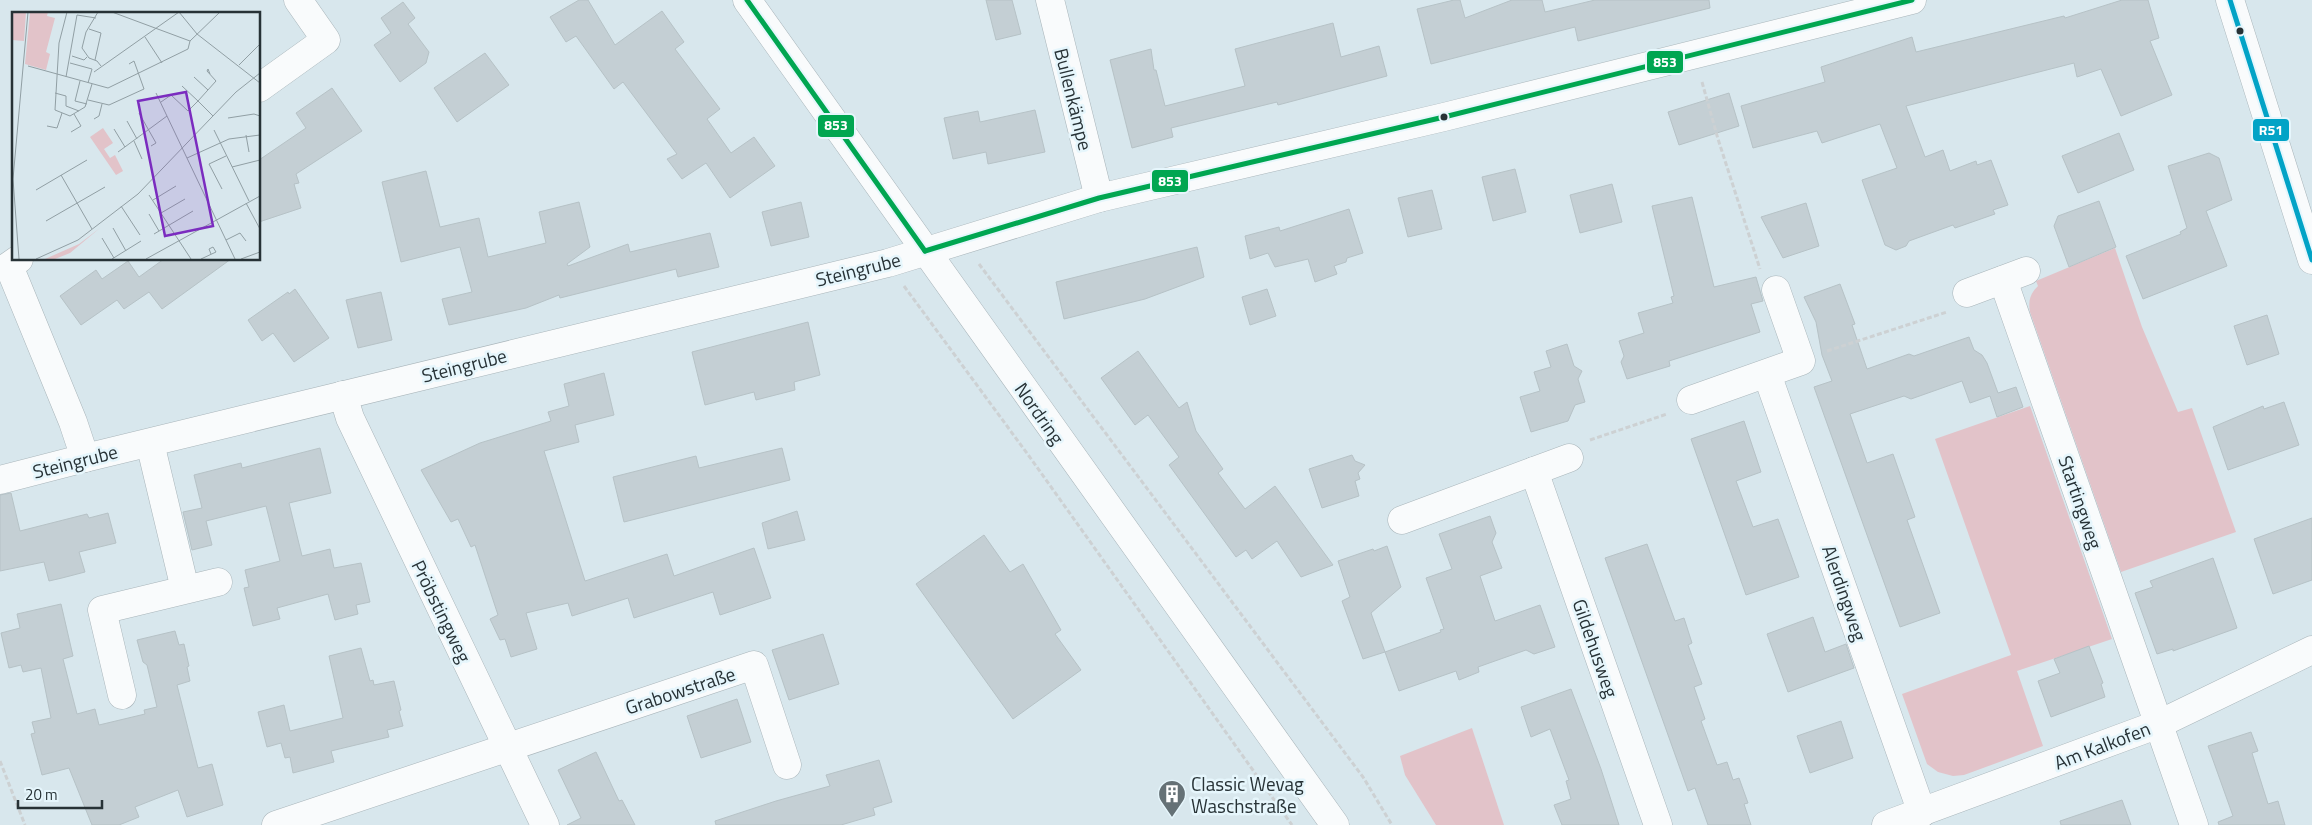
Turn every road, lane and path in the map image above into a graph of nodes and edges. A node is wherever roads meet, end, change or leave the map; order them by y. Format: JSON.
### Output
{"nodes":[{"id":1,"x":298,"y":0,"type":"edge"},
{"id":2,"x":747,"y":0,"type":"edge"},
{"id":3,"x":1050,"y":0,"type":"edge"},
{"id":4,"x":1912,"y":0,"type":"edge"},
{"id":5,"x":2230,"y":0,"type":"edge"},
{"id":6,"x":1694,"y":55,"type":"junction"},
{"id":7,"x":260,"y":87,"type":"edge"},
{"id":8,"x":1099,"y":198,"type":"junction"},
{"id":9,"x":960,"y":239,"type":"junction"},
{"id":10,"x":924,"y":251,"type":"junction"},
{"id":11,"x":18,"y":260,"type":"edge"},
{"id":12,"x":2312,"y":260,"type":"edge"},
{"id":13,"x":888,"y":263,"type":"junction"},
{"id":14,"x":1776,"y":290,"type":"joint"},
{"id":15,"x":1966,"y":293,"type":"joint"},
{"id":16,"x":1801,"y":361,"type":"junction"},
{"id":17,"x":1767,"y":374,"type":"junction"},
{"id":18,"x":344,"y":395,"type":"junction"},
{"id":19,"x":1692,"y":400,"type":"joint"},
{"id":20,"x":150,"y":442,"type":"junction"},
{"id":21,"x":85,"y":458,"type":"junction"},
{"id":22,"x":1570,"y":458,"type":"joint"},
{"id":23,"x":1534,"y":471,"type":"junction"},
{"id":24,"x":0,"y":480,"type":"edge"},
{"id":25,"x":1402,"y":520,"type":"dead end"},
{"id":26,"x":218,"y":582,"type":"dead end"},
{"id":27,"x":185,"y":589,"type":"junction"},
{"id":28,"x":2312,"y":650,"type":"edge"},
{"id":29,"x":122,"y":695,"type":"dead end"},
{"id":30,"x":2159,"y":724,"type":"junction"},
{"id":31,"x":508,"y":746,"type":"junction"},
{"id":32,"x":0,"y":761,"type":"edge"},
{"id":33,"x":787,"y":765,"type":"dead end"},
{"id":34,"x":1922,"y":813,"type":"junction"},
{"id":35,"x":25,"y":825,"type":"edge"},
{"id":36,"x":276,"y":825,"type":"edge"},
{"id":37,"x":545,"y":825,"type":"edge"},
{"id":38,"x":1292,"y":825,"type":"edge"},
{"id":39,"x":1335,"y":825,"type":"edge"},
{"id":40,"x":1392,"y":825,"type":"edge"},
{"id":41,"x":1658,"y":825,"type":"edge"},
{"id":42,"x":1886,"y":825,"type":"edge"},
{"id":43,"x":2194,"y":825,"type":"edge"}],
"edges":[{"from":1,"to":7,"type":"street"},
{"from":2,"to":10,"type":"street","name":"Nordring"},
{"from":3,"to":8,"type":"street","name":"Bullenkämpe"},
{"from":4,"to":6,"type":"street","name":"Steingrube"},
{"from":5,"to":12,"type":"street"},
{"from":6,"to":8,"type":"street","name":"Steingrube"},
{"from":6,"to":14,"type":"path"},
{"from":8,"to":9,"type":"street","name":"Steingrube"},
{"from":9,"to":10,"type":"street","name":"Steingrube"},
{"from":9,"to":40,"type":"path"},
{"from":10,"to":13,"type":"street","name":"Steingrube"},
{"from":10,"to":39,"type":"street","name":"Nordring"},
{"from":11,"to":21,"type":"street"},
{"from":13,"to":18,"type":"street","name":"Steingrube"},
{"from":13,"to":38,"type":"path"},
{"from":14,"to":16,"type":"street"},
{"from":15,"to":16,"type":"path"},
{"from":15,"to":30,"type":"street","name":"Startingweg"},
{"from":16,"to":17,"type":"street"},
{"from":17,"to":19,"type":"street"},
{"from":17,"to":34,"type":"street","name":"Alerdingweg"},
{"from":18,"to":20,"type":"street","name":"Steingrube"},
{"from":18,"to":31,"type":"street","name":"Pröbstingweg"},
{"from":19,"to":22,"type":"path"},
{"from":20,"to":21,"type":"street","name":"Steingrube"},
{"from":20,"to":27,"type":"street"},
{"from":21,"to":24,"type":"street","name":"Steingrube"},
{"from":22,"to":23,"type":"street"},
{"from":23,"to":25,"type":"street"},
{"from":23,"to":41,"type":"street","name":"Gildehusweg"},
{"from":26,"to":27,"type":"street"},
{"from":27,"to":29,"type":"street"},
{"from":28,"to":30,"type":"street","name":"Am Kalkofen"},
{"from":30,"to":34,"type":"street","name":"Am Kalkofen"},
{"from":30,"to":43,"type":"street","name":"Startingweg"},
{"from":31,"to":33,"type":"street","name":"Grabowstraße"},
{"from":31,"to":36,"type":"street"},
{"from":31,"to":37,"type":"street","name":"Pröbstingweg"},
{"from":32,"to":35,"type":"path"},
{"from":34,"to":42,"type":"street","name":"Am Kalkofen"}]}
